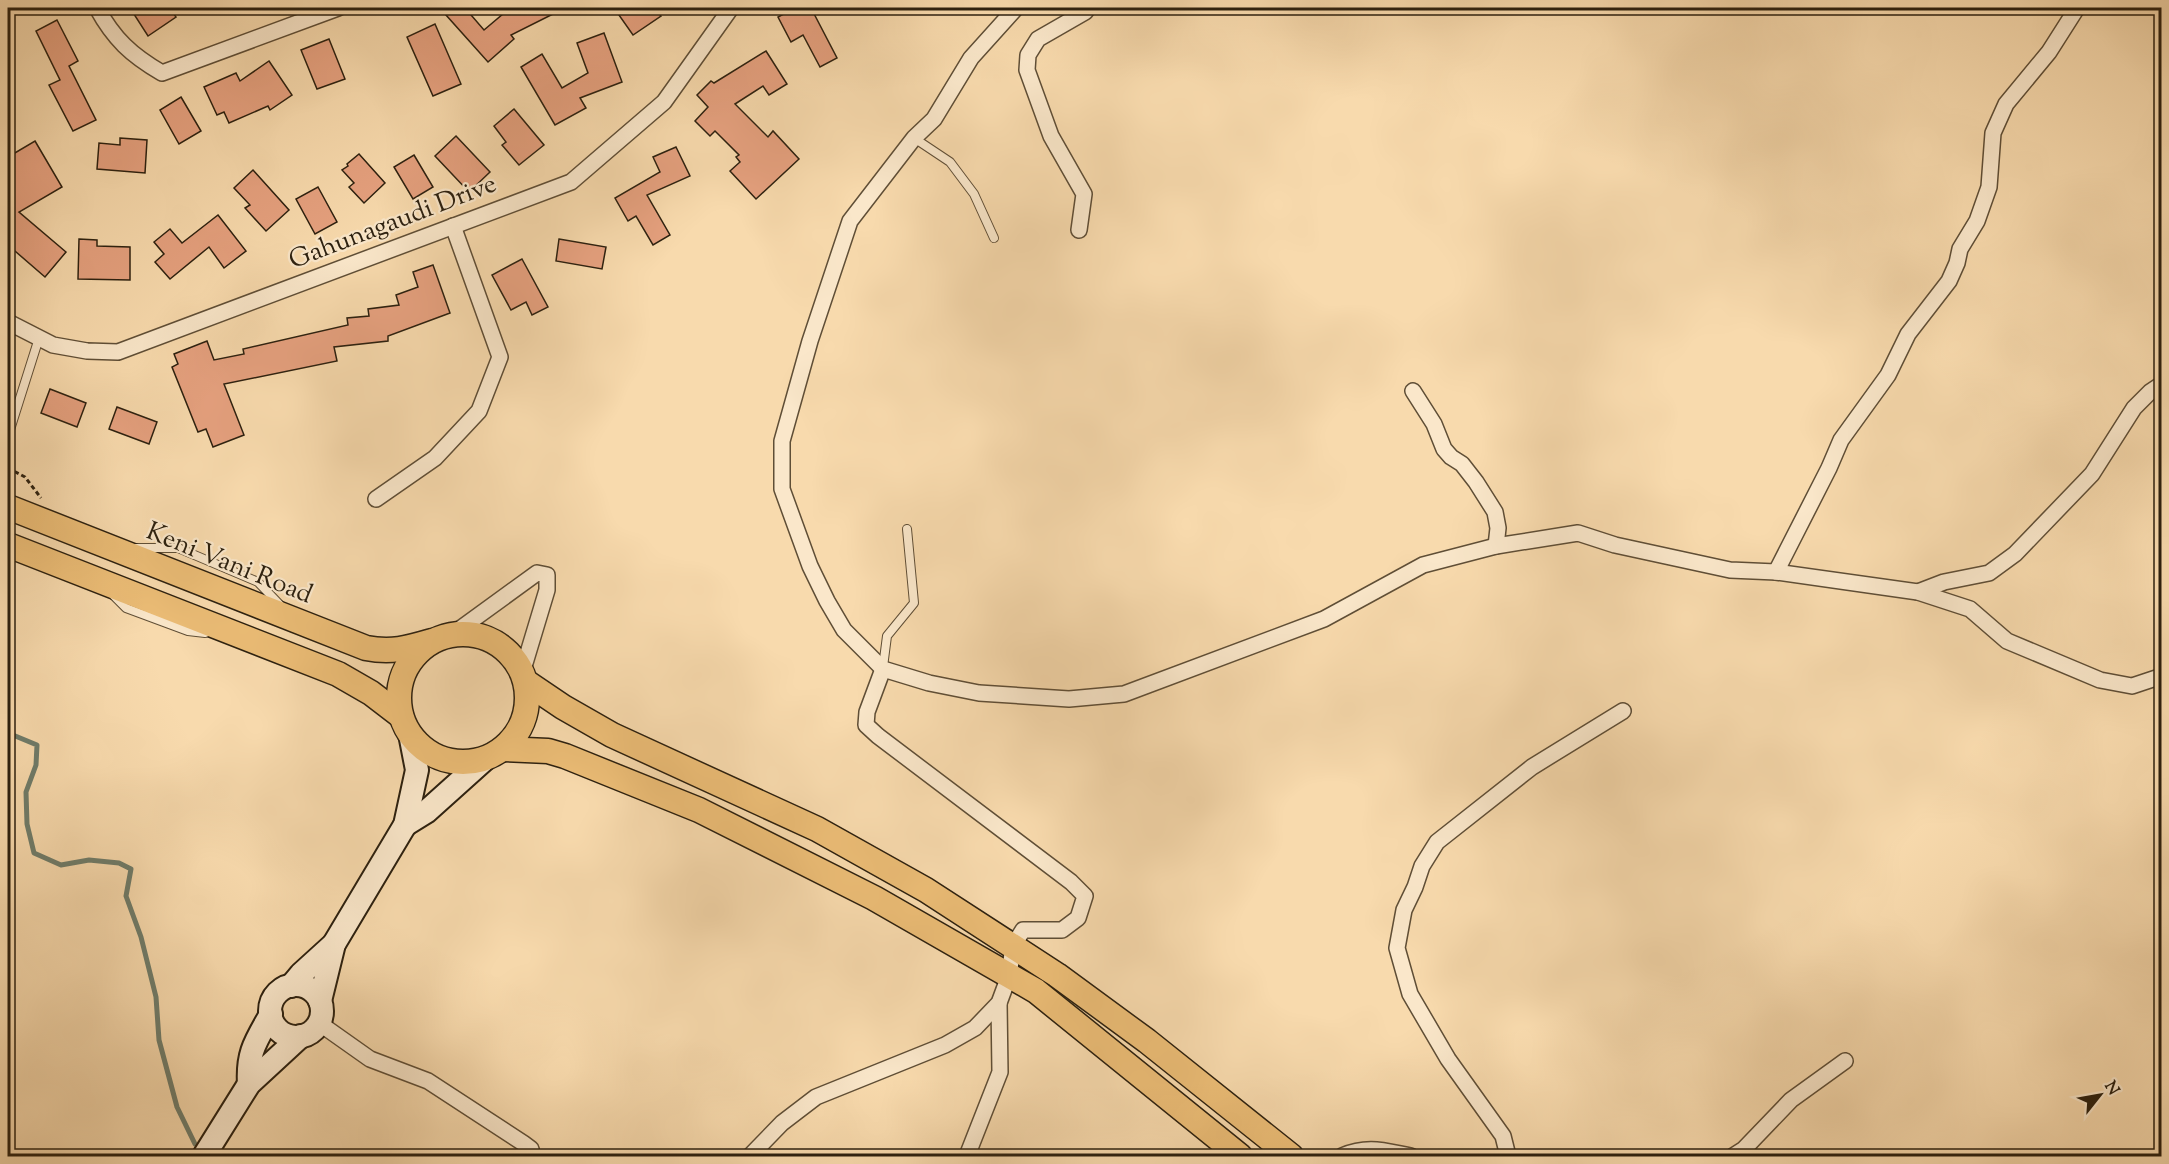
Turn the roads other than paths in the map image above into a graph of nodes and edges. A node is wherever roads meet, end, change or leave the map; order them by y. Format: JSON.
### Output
{"nodes":[{"id":1,"x":97,"y":8,"type":"edge"},
{"id":2,"x":338,"y":8,"type":"edge"},
{"id":3,"x":731,"y":8,"type":"edge"},
{"id":4,"x":1016,"y":8,"type":"edge"},
{"id":5,"x":1088,"y":8,"type":"edge"},
{"id":6,"x":2077,"y":8,"type":"edge"},
{"id":7,"x":914,"y":138,"type":"junction"},
{"id":8,"x":453,"y":226,"type":"junction"},
{"id":9,"x":1079,"y":230,"type":"dead end"},
{"id":10,"x":994,"y":238,"type":"dead end"},
{"id":11,"x":8,"y":322,"type":"edge"},
{"id":12,"x":39,"y":338,"type":"junction"},
{"id":13,"x":2162,"y":384,"type":"edge"},
{"id":14,"x":1413,"y":391,"type":"dead end"},
{"id":15,"x":8,"y":436,"type":"edge"},
{"id":16,"x":376,"y":500,"type":"dead end"},
{"id":17,"x":8,"y":507,"type":"edge"},
{"id":18,"x":907,"y":529,"type":"dead end"},
{"id":19,"x":8,"y":544,"type":"edge"},
{"id":20,"x":1496,"y":546,"type":"junction"},
{"id":21,"x":1776,"y":572,"type":"junction"},
{"id":22,"x":1918,"y":592,"type":"junction"},
{"id":23,"x":442,"y":638,"type":"junction"},
{"id":24,"x":883,"y":669,"type":"junction"},
{"id":25,"x":2162,"y":676,"type":"edge"},
{"id":26,"x":524,"y":678,"type":"junction"},
{"id":27,"x":1623,"y":711,"type":"dead end"},
{"id":28,"x":406,"y":725,"type":"junction"},
{"id":29,"x":494,"y":754,"type":"junction"},
{"id":30,"x":405,"y":825,"type":"junction"},
{"id":31,"x":334,"y":944,"type":"junction"},
{"id":32,"x":1012,"y":946,"type":"junction"},
{"id":33,"x":1009,"y":976,"type":"junction"},
{"id":34,"x":291,"y":986,"type":"junction"},
{"id":35,"x":999,"y":1003,"type":"junction"},
{"id":36,"x":271,"y":1014,"type":"junction"},
{"id":37,"x":314,"y":1020,"type":"junction"},
{"id":38,"x":1845,"y":1061,"type":"dead end"},
{"id":39,"x":249,"y":1084,"type":"junction"},
{"id":40,"x":204,"y":1156,"type":"edge"},
{"id":41,"x":532,"y":1156,"type":"edge"},
{"id":42,"x":750,"y":1156,"type":"edge"},
{"id":43,"x":967,"y":1156,"type":"edge"},
{"id":44,"x":1240,"y":1156,"type":"edge"},
{"id":45,"x":1291,"y":1156,"type":"edge"},
{"id":46,"x":1342,"y":1156,"type":"edge"},
{"id":47,"x":1411,"y":1156,"type":"edge"},
{"id":48,"x":1508,"y":1156,"type":"edge"},
{"id":49,"x":1733,"y":1156,"type":"edge"}],
"edges":[{"from":1,"to":2,"type":"street"},
{"from":3,"to":8,"type":"street","name":"Gahunagaudi Drive"},
{"from":4,"to":7,"type":"street"},
{"from":5,"to":9,"type":"street"},
{"from":6,"to":21,"type":"street"},
{"from":7,"to":10,"type":"lane"},
{"from":7,"to":24,"type":"street"},
{"from":8,"to":12,"type":"street","name":"Gahunagaudi Drive"},
{"from":8,"to":16,"type":"street"},
{"from":11,"to":12,"type":"street","name":"Gahunagaudi Drive"},
{"from":12,"to":15,"type":"lane"},
{"from":13,"to":22,"type":"street"},
{"from":14,"to":20,"type":"street"},
{"from":17,"to":23,"type":"main road","name":"Keni Vani Road"},
{"from":18,"to":24,"type":"lane"},
{"from":19,"to":28,"type":"main road"},
{"from":20,"to":21,"type":"street"},
{"from":20,"to":24,"type":"street"},
{"from":21,"to":22,"type":"street"},
{"from":22,"to":25,"type":"street"},
{"from":23,"to":26,"type":"main road"},
{"from":23,"to":26,"type":"street"},
{"from":23,"to":28,"type":"main road"},
{"from":24,"to":32,"type":"street"},
{"from":26,"to":29,"type":"main road"},
{"from":26,"to":32,"type":"main road"},
{"from":27,"to":48,"type":"street"},
{"from":28,"to":29,"type":"main road"},
{"from":28,"to":30,"type":"main road"},
{"from":29,"to":30,"type":"main road"},
{"from":29,"to":33,"type":"main road"},
{"from":30,"to":31,"type":"main road"},
{"from":31,"to":34,"type":"main road"},
{"from":31,"to":37,"type":"main road"},
{"from":32,"to":33,"type":"street"},
{"from":32,"to":45,"type":"main road"},
{"from":33,"to":35,"type":"street"},
{"from":33,"to":44,"type":"main road"},
{"from":34,"to":36,"type":"main road"},
{"from":34,"to":37,"type":"main road"},
{"from":35,"to":42,"type":"street"},
{"from":35,"to":43,"type":"street"},
{"from":36,"to":37,"type":"main road"},
{"from":36,"to":39,"type":"main road"},
{"from":37,"to":39,"type":"main road"},
{"from":37,"to":41,"type":"street"},
{"from":38,"to":49,"type":"street"},
{"from":39,"to":40,"type":"main road"},
{"from":46,"to":47,"type":"street"}]}
